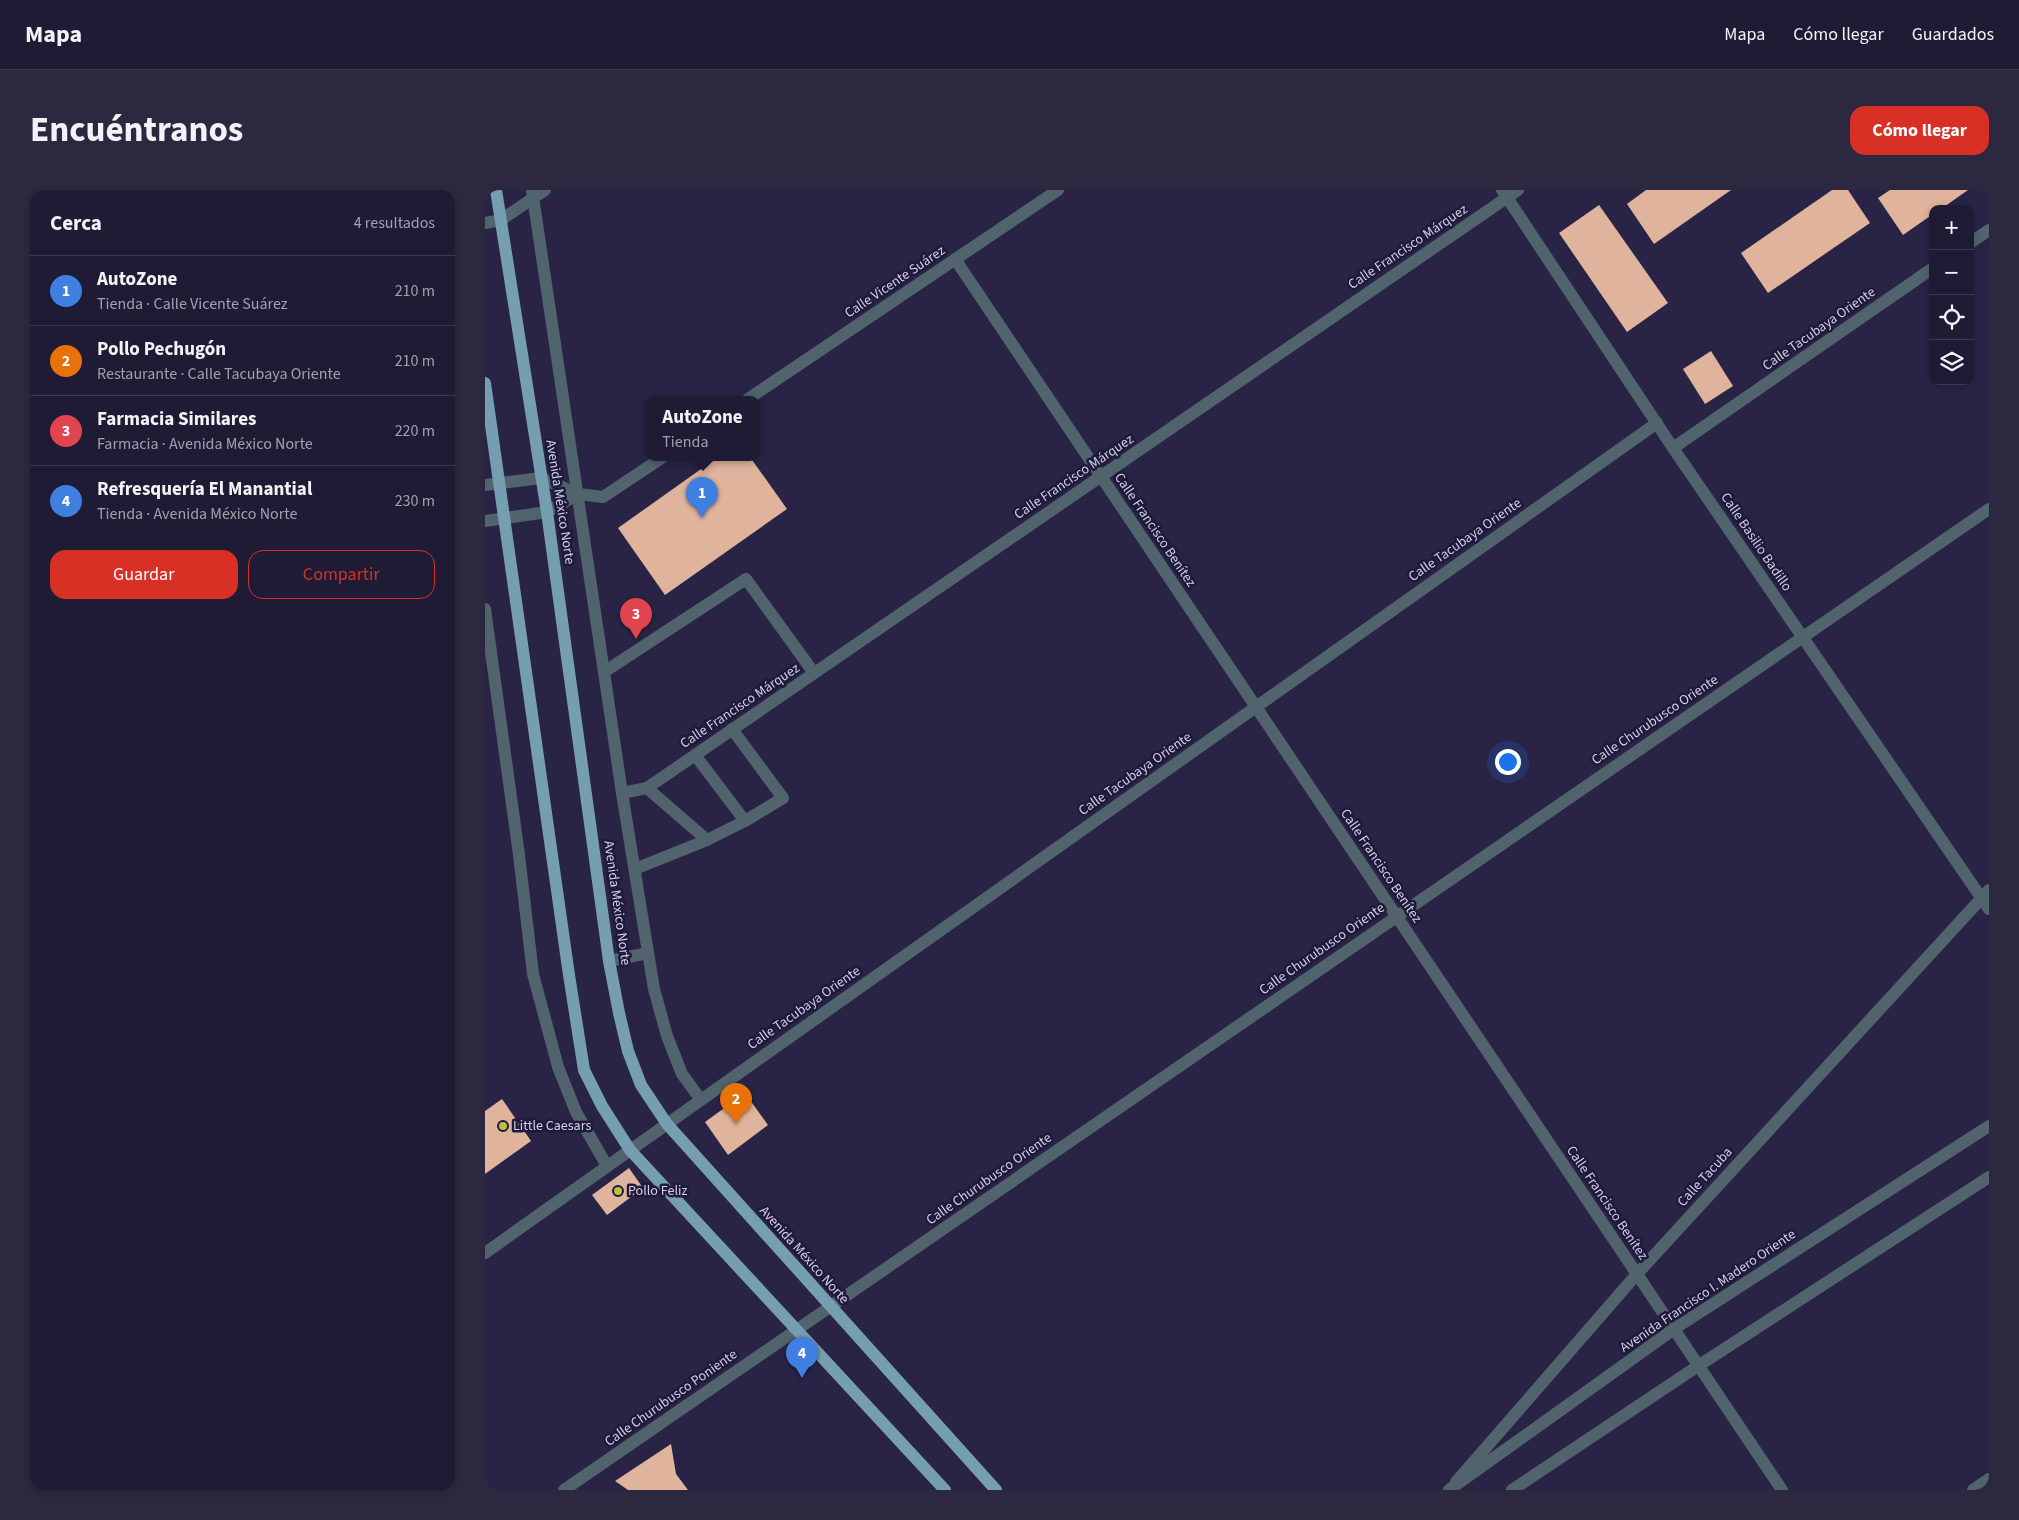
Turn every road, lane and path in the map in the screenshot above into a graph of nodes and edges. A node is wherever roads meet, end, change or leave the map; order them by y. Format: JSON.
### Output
{"nodes":[{"id":1,"x":496,"y":190,"type":"edge"},
{"id":2,"x":545,"y":190,"type":"edge"},
{"id":3,"x":1058,"y":190,"type":"edge"},
{"id":4,"x":1509,"y":192,"type":"edge"},
{"id":5,"x":532,"y":194,"type":"edge"},
{"id":6,"x":501,"y":220,"type":"junction"},
{"id":7,"x":485,"y":223,"type":"edge"},
{"id":8,"x":1989,"y":230,"type":"edge"},
{"id":9,"x":1974,"y":240,"type":"edge"},
{"id":10,"x":955,"y":260,"type":"junction"},
{"id":11,"x":1929,"y":271,"type":"edge"},
{"id":12,"x":485,"y":383,"type":"edge"},
{"id":13,"x":752,"y":396,"type":"edge"},
{"id":14,"x":1657,"y":423,"type":"junction"},
{"id":15,"x":1673,"y":448,"type":"junction"},
{"id":16,"x":657,"y":461,"type":"edge"},
{"id":17,"x":1101,"y":476,"type":"junction"},
{"id":18,"x":541,"y":478,"type":"junction"},
{"id":19,"x":500,"y":482,"type":"junction"},
{"id":20,"x":485,"y":485,"type":"edge"},
{"id":21,"x":578,"y":494,"type":"junction"},
{"id":22,"x":1989,"y":509,"type":"edge"},
{"id":23,"x":547,"y":512,"type":"junction"},
{"id":24,"x":505,"y":518,"type":"junction"},
{"id":25,"x":485,"y":521,"type":"edge"},
{"id":26,"x":485,"y":609,"type":"edge"},
{"id":27,"x":1803,"y":637,"type":"junction"},
{"id":28,"x":605,"y":672,"type":"junction"},
{"id":29,"x":814,"y":673,"type":"junction"},
{"id":30,"x":1256,"y":707,"type":"junction"},
{"id":31,"x":732,"y":729,"type":"junction"},
{"id":32,"x":695,"y":755,"type":"junction"},
{"id":33,"x":647,"y":788,"type":"junction"},
{"id":34,"x":622,"y":793,"type":"junction"},
{"id":35,"x":745,"y":821,"type":"junction"},
{"id":36,"x":707,"y":840,"type":"junction"},
{"id":37,"x":635,"y":869,"type":"junction"},
{"id":38,"x":1985,"y":894,"type":"edge"},
{"id":39,"x":1989,"y":909,"type":"edge"},
{"id":40,"x":1396,"y":916,"type":"junction"},
{"id":41,"x":647,"y":953,"type":"junction"},
{"id":42,"x":609,"y":961,"type":"junction"},
{"id":43,"x":701,"y":1100,"type":"junction"},
{"id":44,"x":667,"y":1124,"type":"junction"},
{"id":45,"x":1989,"y":1126,"type":"edge"},
{"id":46,"x":630,"y":1150,"type":"junction"},
{"id":47,"x":607,"y":1166,"type":"junction"},
{"id":48,"x":1989,"y":1177,"type":"edge"},
{"id":49,"x":485,"y":1253,"type":"edge"},
{"id":50,"x":1637,"y":1274,"type":"junction"},
{"id":51,"x":830,"y":1307,"type":"junction"},
{"id":52,"x":1674,"y":1329,"type":"junction"},
{"id":53,"x":796,"y":1330,"type":"junction"},
{"id":54,"x":1698,"y":1366,"type":"junction"},
{"id":55,"x":1989,"y":1479,"type":"edge"},
{"id":56,"x":564,"y":1490,"type":"edge"},
{"id":57,"x":945,"y":1490,"type":"edge"},
{"id":58,"x":995,"y":1490,"type":"edge"},
{"id":59,"x":1449,"y":1490,"type":"edge"},
{"id":60,"x":1512,"y":1490,"type":"edge"},
{"id":61,"x":1782,"y":1490,"type":"edge"},
{"id":62,"x":1973,"y":1490,"type":"edge"}],
"edges":[{"from":1,"to":6,"type":"main road","name":"Avenida México Norte"},
{"from":2,"to":5,"type":"street"},
{"from":3,"to":10,"type":"street","name":"Calle Vicente Suárez"},
{"from":4,"to":14,"type":"street","name":"Calle Basilio Badillo"},
{"from":4,"to":17,"type":"street","name":"Calle Francisco Márquez"},
{"from":5,"to":6,"type":"street"},
{"from":5,"to":21,"type":"street","name":"Avenida México Norte"},
{"from":6,"to":7,"type":"street"},
{"from":6,"to":18,"type":"main road","name":"Avenida México Norte"},
{"from":8,"to":9,"type":"street"},
{"from":10,"to":13,"type":"street","name":"Calle Vicente Suárez"},
{"from":10,"to":17,"type":"street","name":"Calle Francisco Benítez"},
{"from":11,"to":15,"type":"street","name":"Calle Tacubaya Oriente"},
{"from":12,"to":19,"type":"main road"},
{"from":14,"to":15,"type":"street","name":"Calle Basilio Badillo"},
{"from":14,"to":30,"type":"street","name":"Calle Tacubaya Oriente"},
{"from":15,"to":27,"type":"street","name":"Calle Basilio Badillo"},
{"from":16,"to":21,"type":"street"},
{"from":17,"to":29,"type":"street","name":"Calle Francisco Márquez"},
{"from":17,"to":30,"type":"street","name":"Calle Francisco Benítez"},
{"from":18,"to":19,"type":"street"},
{"from":18,"to":21,"type":"street"},
{"from":18,"to":23,"type":"main road","name":"Avenida México Norte"},
{"from":19,"to":20,"type":"street"},
{"from":19,"to":24,"type":"main road"},
{"from":21,"to":23,"type":"street"},
{"from":21,"to":28,"type":"street","name":"Avenida México Norte"},
{"from":22,"to":27,"type":"street","name":"Calle Churubusco Oriente"},
{"from":23,"to":24,"type":"street"},
{"from":23,"to":42,"type":"main road","name":"Avenida México Norte"},
{"from":24,"to":25,"type":"street"},
{"from":24,"to":46,"type":"main road"},
{"from":26,"to":47,"type":"street"},
{"from":27,"to":38,"type":"street","name":"Calle Basilio Badillo"},
{"from":27,"to":40,"type":"street","name":"Calle Churubusco Oriente"},
{"from":28,"to":29,"type":"street"},
{"from":28,"to":34,"type":"street","name":"Avenida México Norte"},
{"from":29,"to":31,"type":"street","name":"Calle Francisco Márquez"},
{"from":30,"to":40,"type":"street","name":"Calle Francisco Benítez"},
{"from":30,"to":43,"type":"street","name":"Calle Tacubaya Oriente"},
{"from":31,"to":32,"type":"street","name":"Calle Francisco Márquez"},
{"from":31,"to":35,"type":"street"},
{"from":32,"to":33,"type":"street","name":"Calle Francisco Márquez"},
{"from":32,"to":35,"type":"street"},
{"from":33,"to":34,"type":"street"},
{"from":33,"to":36,"type":"street"},
{"from":34,"to":37,"type":"street","name":"Avenida México Norte"},
{"from":35,"to":36,"type":"street"},
{"from":36,"to":37,"type":"street"},
{"from":37,"to":41,"type":"street","name":"Avenida México Norte"},
{"from":38,"to":39,"type":"street","name":"Calle Basilio Badillo"},
{"from":38,"to":50,"type":"street","name":"Calle Tacuba"},
{"from":40,"to":50,"type":"street","name":"Calle Francisco Benítez"},
{"from":40,"to":51,"type":"street","name":"Calle Churubusco Oriente"},
{"from":41,"to":42,"type":"street"},
{"from":41,"to":43,"type":"street","name":"Avenida México Norte"},
{"from":42,"to":44,"type":"main road","name":"Avenida México Norte"},
{"from":43,"to":44,"type":"street","name":"Calle Tacubaya Oriente"},
{"from":44,"to":46,"type":"street","name":"Calle Tacubaya Oriente"},
{"from":44,"to":51,"type":"main road","name":"Avenida México Norte"},
{"from":45,"to":52,"type":"street","name":"Avenida Francisco I. Madero Oriente"},
{"from":46,"to":47,"type":"street","name":"Calle Tacubaya Oriente"},
{"from":46,"to":53,"type":"main road"},
{"from":47,"to":49,"type":"street","name":"Calle Tacubaya Oriente"},
{"from":48,"to":54,"type":"street"},
{"from":50,"to":52,"type":"street","name":"Calle Francisco Benítez"},
{"from":50,"to":59,"type":"street","name":"Calle Tacuba"},
{"from":51,"to":53,"type":"street","name":"Calle Churubusco Oriente"},
{"from":51,"to":58,"type":"main road","name":"Avenida México Norte"},
{"from":52,"to":54,"type":"street","name":"Calle Francisco Benítez"},
{"from":52,"to":59,"type":"street","name":"Avenida Francisco I. Madero Oriente"},
{"from":53,"to":56,"type":"street","name":"Calle Churubusco Poniente"},
{"from":53,"to":57,"type":"main road"},
{"from":54,"to":60,"type":"street"},
{"from":54,"to":61,"type":"street","name":"Calle Francisco Benítez"},
{"from":55,"to":62,"type":"street"}]}
